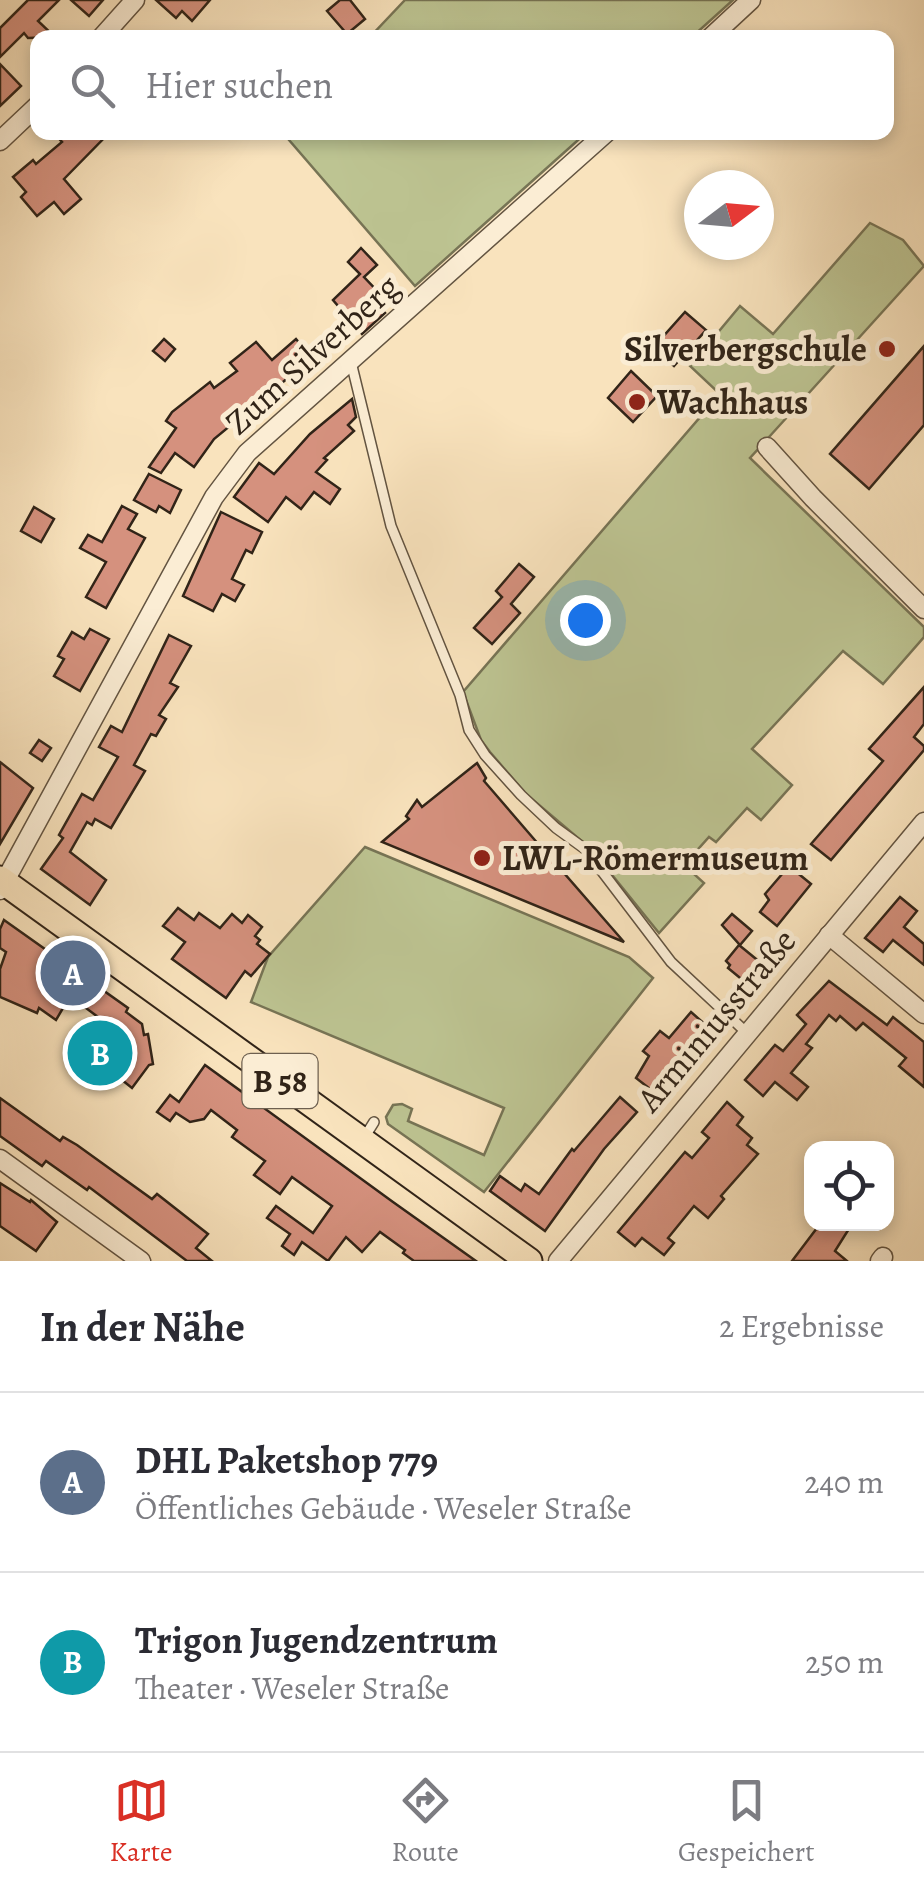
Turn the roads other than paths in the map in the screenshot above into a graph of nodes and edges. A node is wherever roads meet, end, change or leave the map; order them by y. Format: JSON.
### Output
{"nodes":[{"id":1,"x":135,"y":0,"type":"edge"},
{"id":2,"x":751,"y":0,"type":"edge"},
{"id":3,"x":108,"y":30,"type":"edge"},
{"id":4,"x":719,"y":30,"type":"edge"},
{"id":5,"x":30,"y":114,"type":"edge"},
{"id":6,"x":598,"y":140,"type":"edge"},
{"id":7,"x":0,"y":142,"type":"edge"},
{"id":8,"x":350,"y":362,"type":"junction"},
{"id":9,"x":767,"y":447,"type":"dead end"},
{"id":10,"x":924,"y":608,"type":"edge"},
{"id":11,"x":924,"y":822,"type":"edge"},
{"id":12,"x":1,"y":884,"type":"edge"},
{"id":13,"x":828,"y":936,"type":"junction"},
{"id":14,"x":924,"y":1014,"type":"edge"},
{"id":15,"x":747,"y":1033,"type":"junction"},
{"id":16,"x":0,"y":1160,"type":"edge"},
{"id":17,"x":142,"y":1261,"type":"edge"},
{"id":18,"x":529,"y":1261,"type":"edge"},
{"id":19,"x":558,"y":1261,"type":"edge"}],
"edges":[{"from":1,"to":3,"type":"street"},
{"from":2,"to":4,"type":"street"},
{"from":5,"to":7,"type":"street"},
{"from":6,"to":8,"type":"street","name":"Zum Silverberg"},
{"from":8,"to":12,"type":"street","name":"Zum Silverberg"},
{"from":8,"to":15,"type":"lane"},
{"from":9,"to":10,"type":"street"},
{"from":11,"to":13,"type":"street","name":"Arminiusstraße"},
{"from":12,"to":18,"type":"main road","number":"B 58"},
{"from":13,"to":14,"type":"street"},
{"from":13,"to":15,"type":"street","name":"Arminiusstraße"},
{"from":15,"to":19,"type":"street","name":"Arminiusstraße"},
{"from":16,"to":17,"type":"street"}]}
